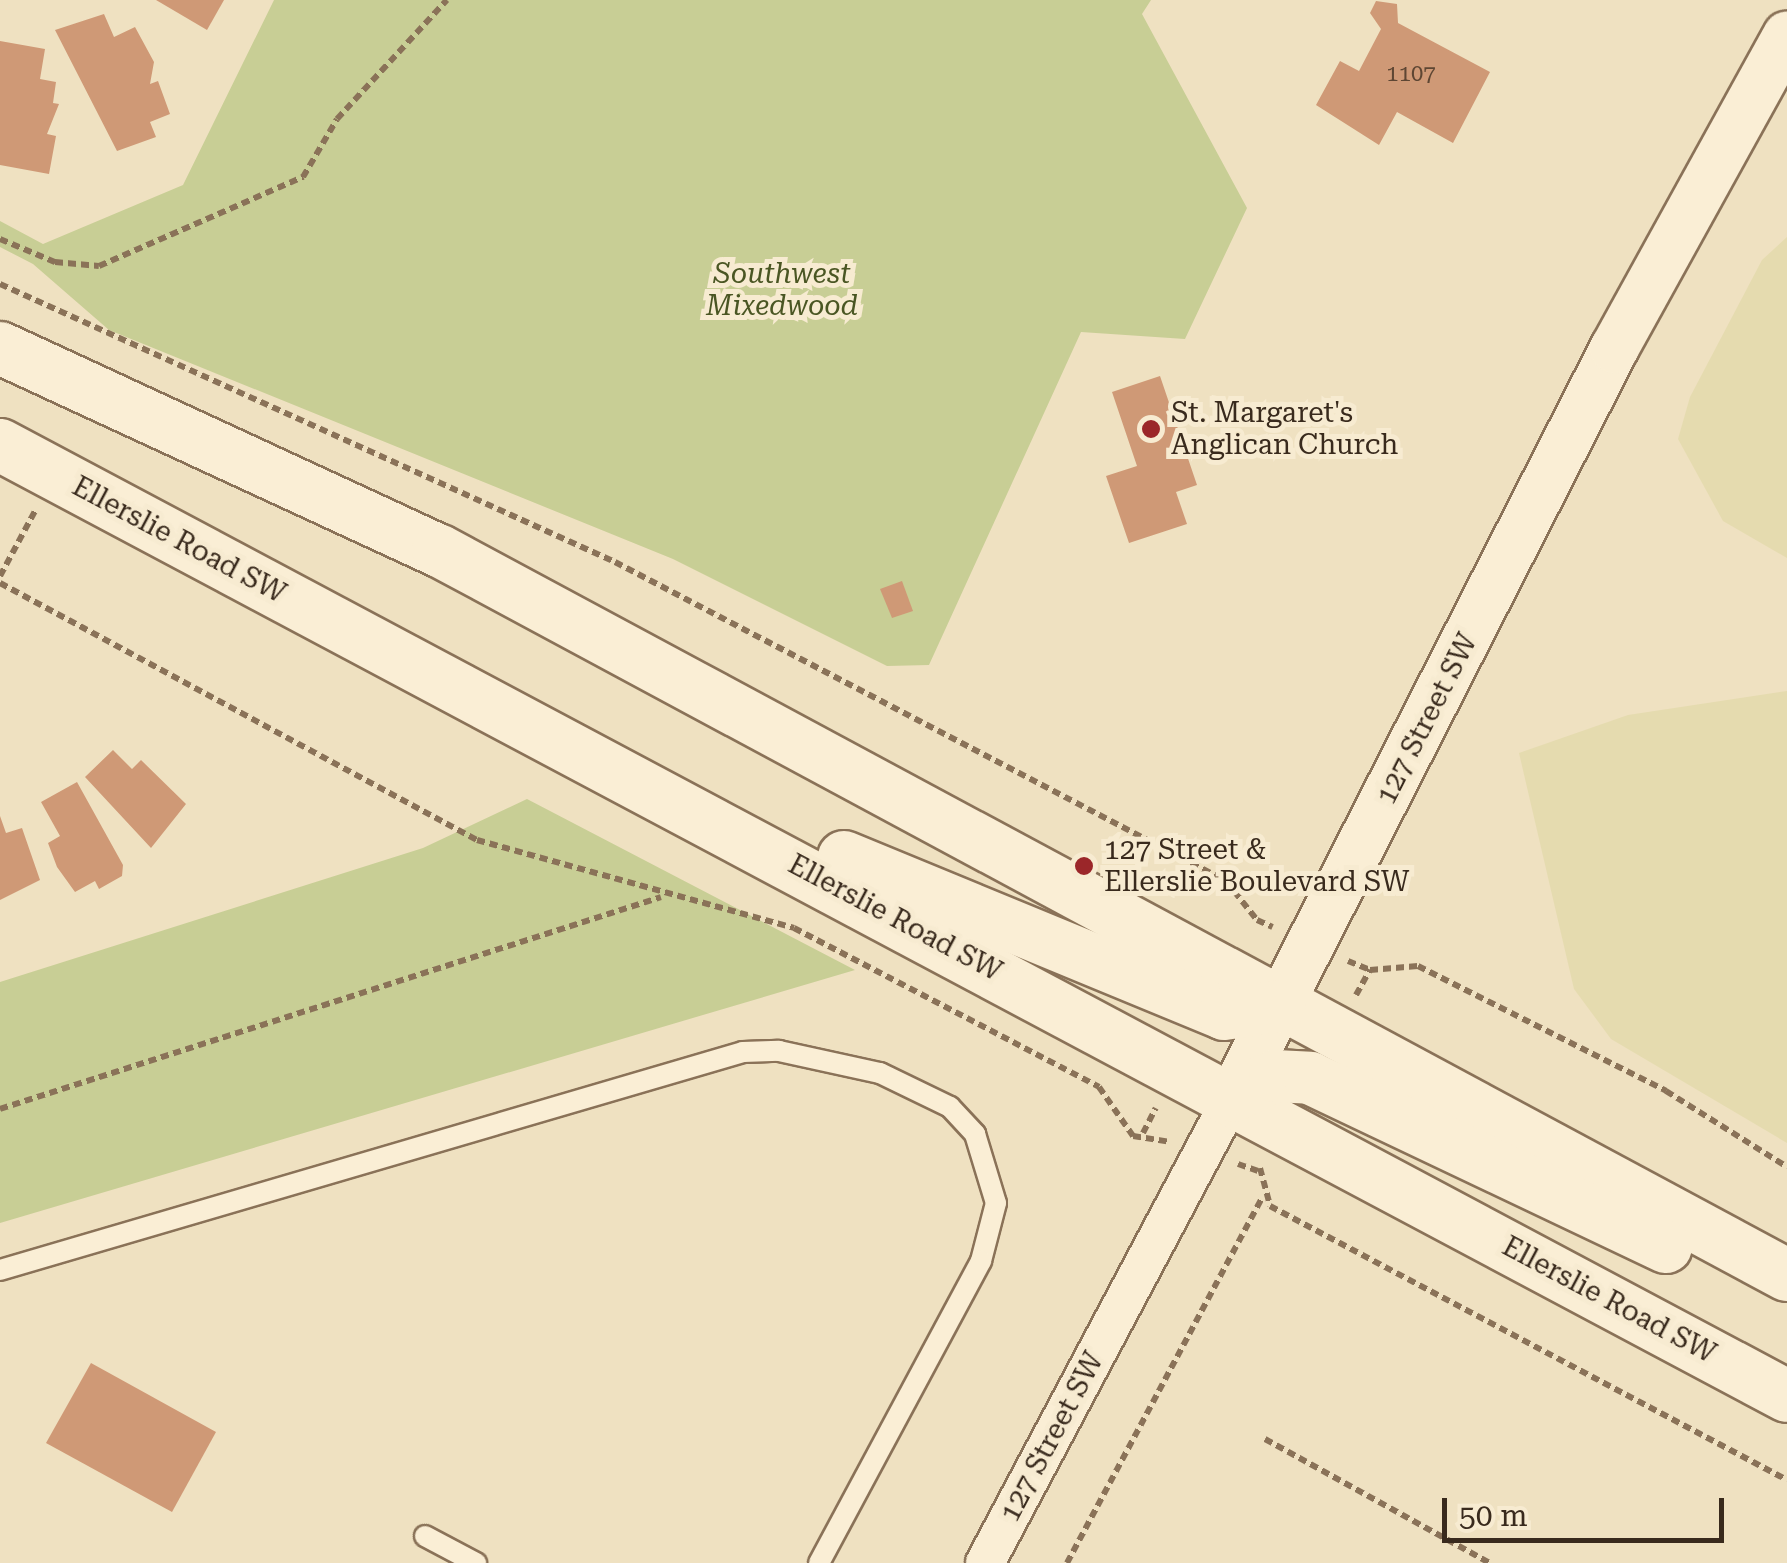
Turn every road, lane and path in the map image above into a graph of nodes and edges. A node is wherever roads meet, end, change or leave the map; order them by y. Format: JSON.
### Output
{"nodes":[{"id":1,"x":447,"y":0,"type":"edge"},
{"id":2,"x":1787,"y":36,"type":"edge"},
{"id":3,"x":0,"y":238,"type":"edge"},
{"id":4,"x":0,"y":284,"type":"edge"},
{"id":5,"x":0,"y":348,"type":"edge"},
{"id":6,"x":0,"y":445,"type":"edge"},
{"id":7,"x":55,"y":474,"type":"junction"},
{"id":8,"x":0,"y":576,"type":"edge"},
{"id":9,"x":0,"y":583,"type":"edge"},
{"id":10,"x":498,"y":709,"type":"junction"},
{"id":11,"x":662,"y":896,"type":"junction"},
{"id":12,"x":1257,"y":920,"type":"dead end"},
{"id":13,"x":1370,"y":970,"type":"dead end"},
{"id":14,"x":1281,"y":1005,"type":"junction"},
{"id":15,"x":1233,"y":1096,"type":"junction"},
{"id":16,"x":0,"y":1109,"type":"edge"},
{"id":17,"x":1142,"y":1133,"type":"dead end"},
{"id":18,"x":1787,"y":1168,"type":"edge"},
{"id":19,"x":1258,"y":1171,"type":"dead end"},
{"id":20,"x":1262,"y":1198,"type":"junction"},
{"id":21,"x":0,"y":1270,"type":"edge"},
{"id":22,"x":1787,"y":1275,"type":"edge"},
{"id":23,"x":1787,"y":1298,"type":"edge"},
{"id":24,"x":1787,"y":1396,"type":"edge"},
{"id":25,"x":1265,"y":1440,"type":"dead end"},
{"id":26,"x":1787,"y":1480,"type":"edge"},
{"id":27,"x":425,"y":1536,"type":"dead end"},
{"id":28,"x":476,"y":1563,"type":"edge"},
{"id":29,"x":819,"y":1563,"type":"edge"},
{"id":30,"x":985,"y":1563,"type":"edge"},
{"id":31,"x":1067,"y":1563,"type":"edge"},
{"id":32,"x":1490,"y":1563,"type":"edge"}],
"edges":[{"from":1,"to":3,"type":"path"},
{"from":2,"to":14,"type":"street","name":"127 Street SW"},
{"from":4,"to":12,"type":"path"},
{"from":5,"to":14,"type":"main road"},
{"from":6,"to":7,"type":"main road","name":"Ellerslie Road SW"},
{"from":7,"to":8,"type":"path"},
{"from":7,"to":10,"type":"main road","name":"Ellerslie Road SW"},
{"from":9,"to":11,"type":"path"},
{"from":10,"to":14,"type":"main road"},
{"from":10,"to":15,"type":"main road","name":"Ellerslie Road SW"},
{"from":11,"to":16,"type":"path"},
{"from":11,"to":17,"type":"path"},
{"from":13,"to":18,"type":"path"},
{"from":14,"to":15,"type":"street","name":"127 Street SW"},
{"from":14,"to":22,"type":"main road"},
{"from":15,"to":23,"type":"main road"},
{"from":15,"to":24,"type":"main road","name":"Ellerslie Road SW"},
{"from":15,"to":30,"type":"street","name":"127 Street SW"},
{"from":19,"to":20,"type":"path"},
{"from":20,"to":26,"type":"path"},
{"from":20,"to":31,"type":"path"},
{"from":21,"to":29,"type":"lane"},
{"from":25,"to":32,"type":"path"},
{"from":27,"to":28,"type":"lane"}]}
